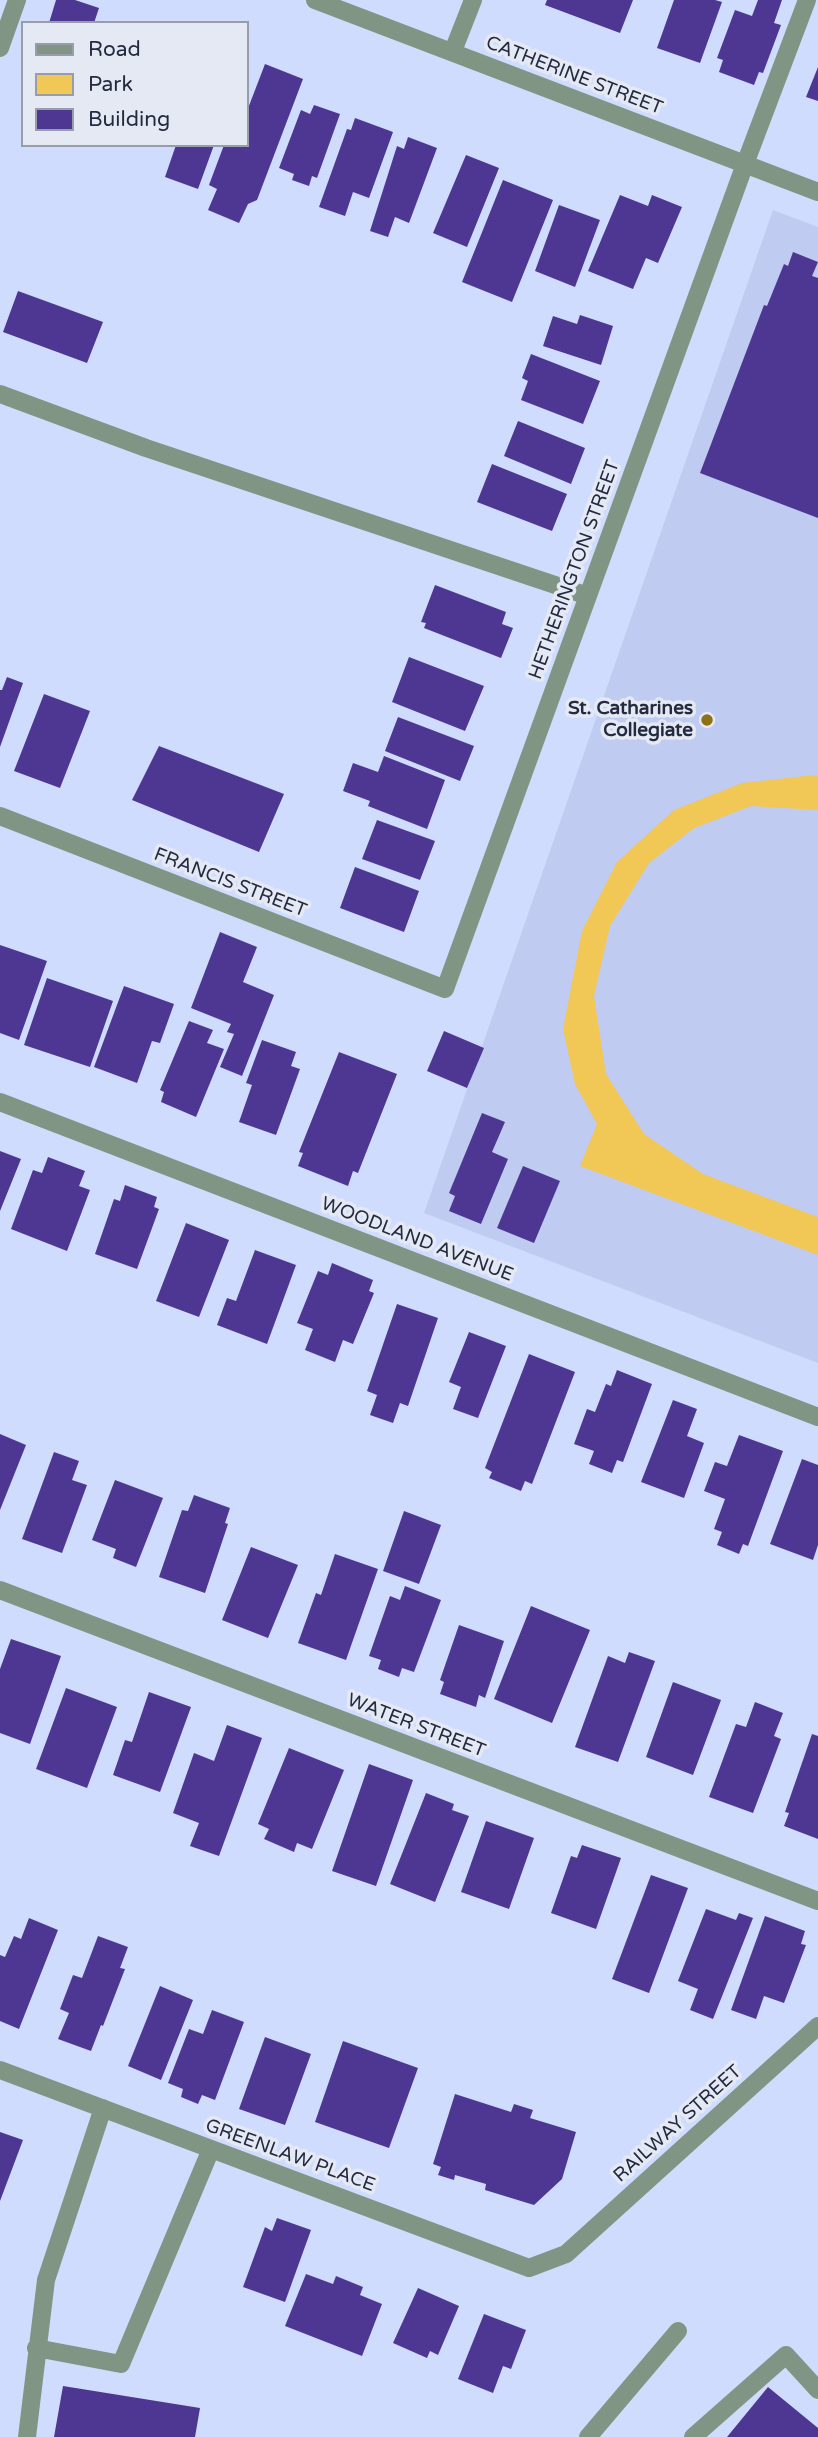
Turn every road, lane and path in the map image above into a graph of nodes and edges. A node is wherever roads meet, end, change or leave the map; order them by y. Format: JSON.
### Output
{"nodes":[{"id":1,"x":17,"y":0,"type":"edge"},
{"id":2,"x":315,"y":0,"type":"edge"},
{"id":3,"x":473,"y":0,"type":"edge"},
{"id":4,"x":807,"y":0,"type":"edge"},
{"id":5,"x":0,"y":48,"type":"edge"},
{"id":6,"x":453,"y":51,"type":"junction"},
{"id":7,"x":745,"y":164,"type":"junction"},
{"id":8,"x":818,"y":192,"type":"edge"},
{"id":9,"x":0,"y":394,"type":"edge"},
{"id":10,"x":588,"y":596,"type":"junction"},
{"id":11,"x":0,"y":816,"type":"edge"},
{"id":12,"x":445,"y":989,"type":"joint"},
{"id":13,"x":0,"y":1102,"type":"edge"},
{"id":14,"x":818,"y":1417,"type":"edge"},
{"id":15,"x":0,"y":1590,"type":"edge"},
{"id":16,"x":818,"y":1901,"type":"edge"},
{"id":17,"x":818,"y":2026,"type":"edge"},
{"id":18,"x":0,"y":2070,"type":"edge"},
{"id":19,"x":103,"y":2108,"type":"junction"},
{"id":20,"x":211,"y":2149,"type":"junction"},
{"id":21,"x":566,"y":2254,"type":"joint"},
{"id":22,"x":678,"y":2331,"type":"dead end"},
{"id":23,"x":36,"y":2348,"type":"junction"},
{"id":24,"x":818,"y":2390,"type":"edge"},
{"id":25,"x":27,"y":2437,"type":"edge"},
{"id":26,"x":588,"y":2437,"type":"edge"},
{"id":27,"x":693,"y":2437,"type":"edge"}],
"edges":[{"from":1,"to":5,"type":"street"},
{"from":2,"to":6,"type":"street","name":"CATHERINE STREET"},
{"from":3,"to":6,"type":"street"},
{"from":4,"to":7,"type":"street","name":"HETHERINGTON STREET"},
{"from":6,"to":7,"type":"street","name":"CATHERINE STREET"},
{"from":7,"to":8,"type":"street","name":"CATHERINE STREET"},
{"from":7,"to":10,"type":"street","name":"HETHERINGTON STREET"},
{"from":9,"to":10,"type":"street"},
{"from":10,"to":12,"type":"street","name":"HETHERINGTON STREET"},
{"from":11,"to":12,"type":"street","name":"FRANCIS STREET"},
{"from":13,"to":14,"type":"street","name":"WOODLAND AVENUE"},
{"from":15,"to":16,"type":"street","name":"WATER STREET"},
{"from":17,"to":21,"type":"street","name":"RAILWAY STREET"},
{"from":18,"to":19,"type":"street","name":"GREENLAW PLACE"},
{"from":19,"to":20,"type":"street","name":"GREENLAW PLACE"},
{"from":19,"to":23,"type":"street"},
{"from":20,"to":21,"type":"street","name":"GREENLAW PLACE"},
{"from":20,"to":23,"type":"street"},
{"from":22,"to":26,"type":"street"},
{"from":23,"to":25,"type":"street"},
{"from":24,"to":27,"type":"street"}]}
